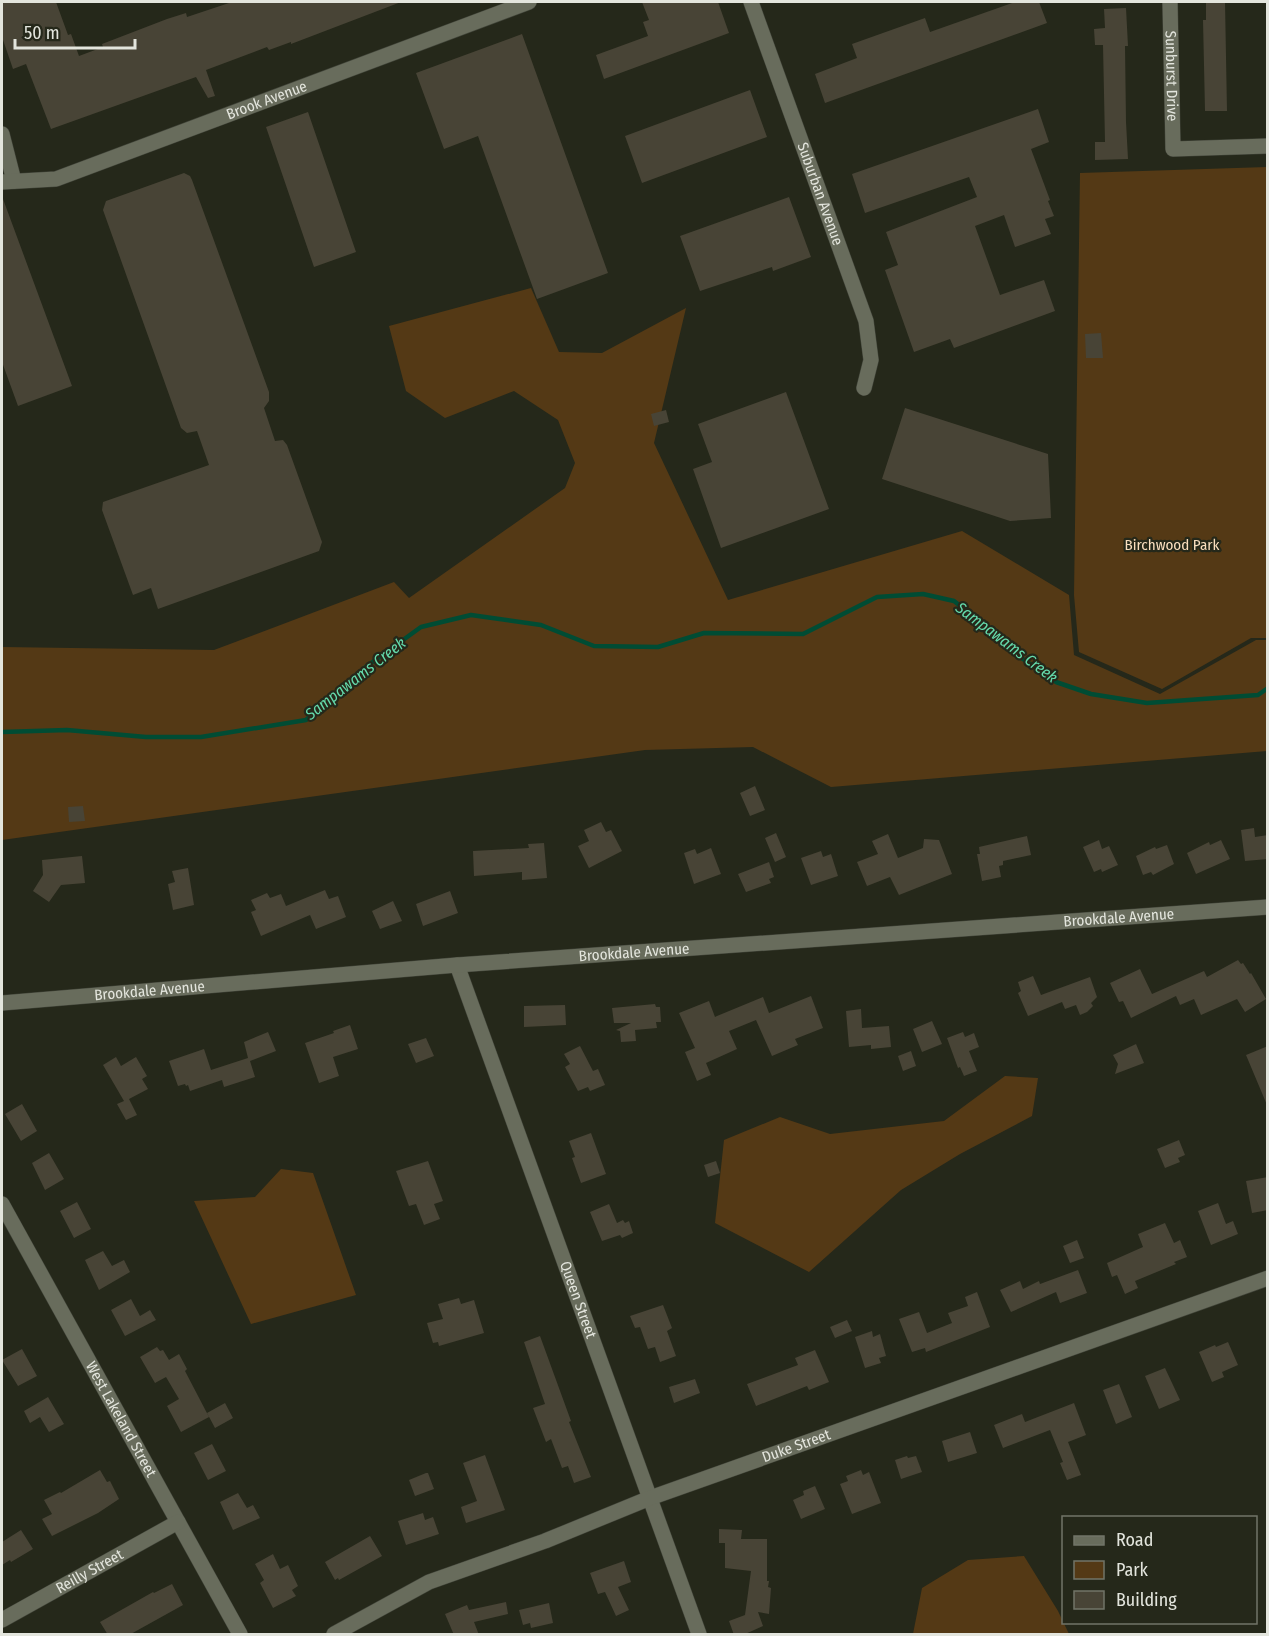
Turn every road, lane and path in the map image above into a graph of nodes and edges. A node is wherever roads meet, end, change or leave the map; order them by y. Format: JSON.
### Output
{"nodes":[{"id":1,"x":529,"y":2,"type":"edge"},
{"id":2,"x":751,"y":2,"type":"edge"},
{"id":3,"x":1170,"y":2,"type":"edge"},
{"id":4,"x":2,"y":134,"type":"edge"},
{"id":5,"x":1268,"y":146,"type":"edge"},
{"id":6,"x":8,"y":181,"type":"edge"},
{"id":7,"x":864,"y":388,"type":"dead end"},
{"id":8,"x":1268,"y":907,"type":"edge"},
{"id":9,"x":457,"y":965,"type":"junction"},
{"id":10,"x":2,"y":1003,"type":"edge"},
{"id":11,"x":2,"y":1204,"type":"edge"},
{"id":12,"x":1268,"y":1278,"type":"edge"},
{"id":13,"x":650,"y":1498,"type":"junction"},
{"id":14,"x":178,"y":1522,"type":"junction"},
{"id":15,"x":2,"y":1620,"type":"edge"},
{"id":16,"x":240,"y":1635,"type":"edge"},
{"id":17,"x":334,"y":1635,"type":"edge"},
{"id":18,"x":699,"y":1635,"type":"edge"}],
"edges":[{"from":1,"to":6,"type":"street","name":"Brook Avenue"},
{"from":2,"to":7,"type":"street","name":"Suburban Avenue"},
{"from":3,"to":5,"type":"street","name":"Sunburst Drive"},
{"from":4,"to":6,"type":"street"},
{"from":8,"to":9,"type":"street","name":"Brookdale Avenue"},
{"from":9,"to":10,"type":"street","name":"Brookdale Avenue"},
{"from":9,"to":13,"type":"street","name":"Queen Street"},
{"from":11,"to":14,"type":"street","name":"West Lakeland Street"},
{"from":12,"to":13,"type":"street","name":"Duke Street"},
{"from":13,"to":17,"type":"street","name":"Duke Street"},
{"from":13,"to":18,"type":"street","name":"Queen Street"},
{"from":14,"to":15,"type":"street","name":"Reilly Street"},
{"from":14,"to":16,"type":"street","name":"West Lakeland Street"}]}
